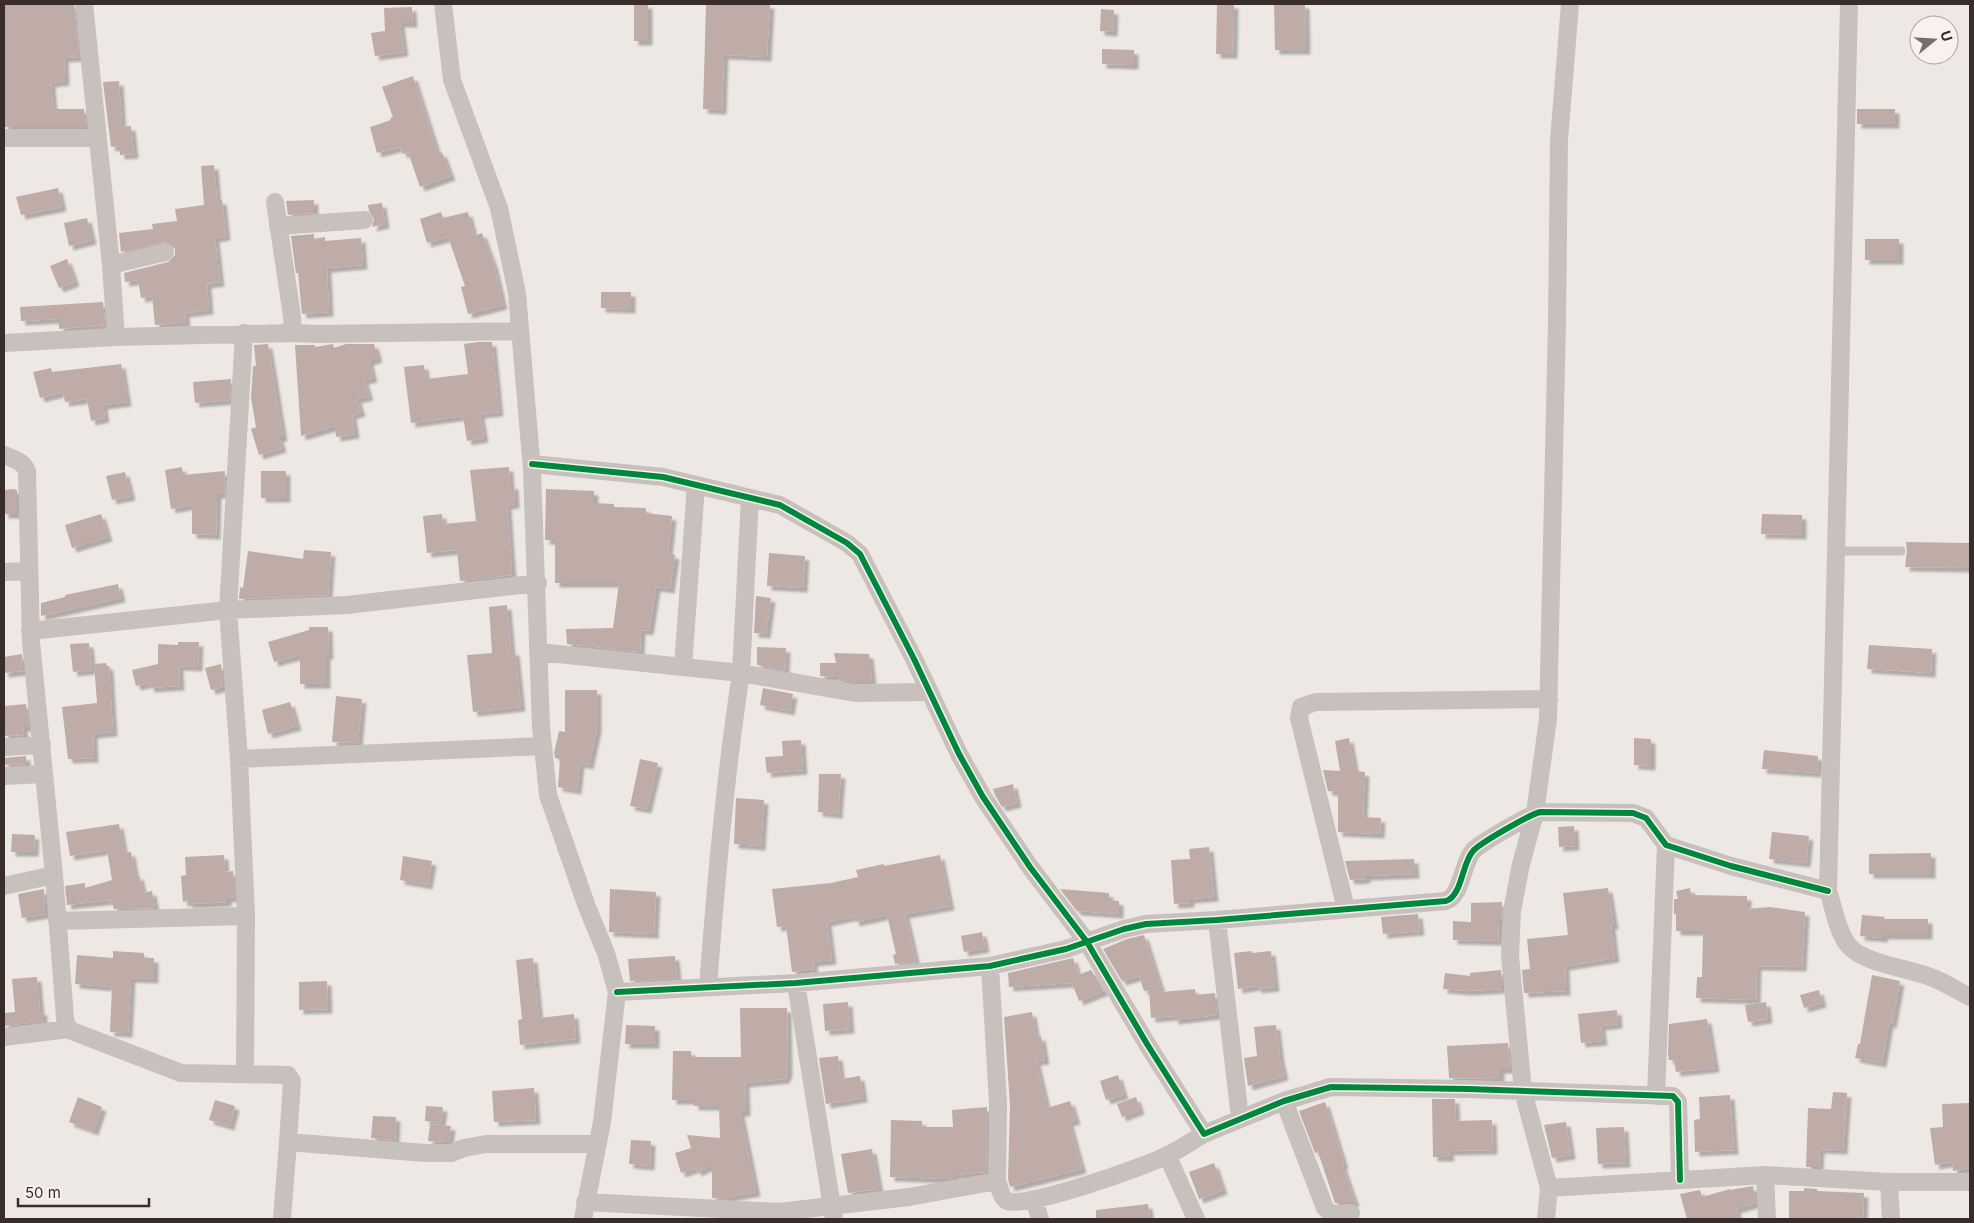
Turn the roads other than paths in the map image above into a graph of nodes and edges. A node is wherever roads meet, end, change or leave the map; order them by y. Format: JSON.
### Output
{"nodes":[{"id":1,"x":84,"y":4,"type":"edge"},
{"id":2,"x":443,"y":4,"type":"edge"},
{"id":3,"x":1570,"y":4,"type":"edge"},
{"id":4,"x":1849,"y":4,"type":"edge"},
{"id":5,"x":4,"y":138,"type":"edge"},
{"id":6,"x":97,"y":138,"type":"junction"},
{"id":7,"x":275,"y":202,"type":"dead end"},
{"id":8,"x":364,"y":220,"type":"dead end"},
{"id":9,"x":278,"y":226,"type":"junction"},
{"id":10,"x":166,"y":252,"type":"dead end"},
{"id":11,"x":111,"y":264,"type":"junction"},
{"id":12,"x":520,"y":330,"type":"junction"},
{"id":13,"x":292,"y":332,"type":"junction"},
{"id":14,"x":244,"y":333,"type":"junction"},
{"id":15,"x":116,"y":337,"type":"junction"},
{"id":16,"x":4,"y":343,"type":"edge"},
{"id":17,"x":4,"y":455,"type":"edge"},
{"id":18,"x":532,"y":464,"type":"junction"},
{"id":19,"x":696,"y":485,"type":"junction"},
{"id":20,"x":750,"y":498,"type":"junction"},
{"id":21,"x":1836,"y":551,"type":"junction"},
{"id":22,"x":1901,"y":551,"type":"dead end"},
{"id":23,"x":29,"y":571,"type":"junction"},
{"id":24,"x":4,"y":572,"type":"edge"},
{"id":25,"x":538,"y":583,"type":"junction"},
{"id":26,"x":228,"y":610,"type":"junction"},
{"id":27,"x":30,"y":631,"type":"junction"},
{"id":28,"x":539,"y":652,"type":"junction"},
{"id":29,"x":683,"y":667,"type":"junction"},
{"id":30,"x":741,"y":673,"type":"junction"},
{"id":31,"x":930,"y":692,"type":"junction"},
{"id":32,"x":1549,"y":700,"type":"junction"},
{"id":33,"x":42,"y":745,"type":"junction"},
{"id":34,"x":543,"y":746,"type":"junction"},
{"id":35,"x":4,"y":747,"type":"edge"},
{"id":36,"x":239,"y":759,"type":"junction"},
{"id":37,"x":43,"y":774,"type":"junction"},
{"id":38,"x":4,"y":776,"type":"edge"},
{"id":39,"x":1535,"y":813,"type":"junction"},
{"id":40,"x":1666,"y":845,"type":"junction"},
{"id":41,"x":54,"y":875,"type":"junction"},
{"id":42,"x":4,"y":886,"type":"edge"},
{"id":43,"x":1828,"y":891,"type":"junction"},
{"id":44,"x":1346,"y":909,"type":"junction"},
{"id":45,"x":246,"y":916,"type":"junction"},
{"id":46,"x":1217,"y":920,"type":"junction"},
{"id":47,"x":58,"y":921,"type":"junction"},
{"id":48,"x":1087,"y":942,"type":"junction"},
{"id":49,"x":990,"y":966,"type":"junction"},
{"id":50,"x":796,"y":983,"type":"junction"},
{"id":51,"x":708,"y":987,"type":"junction"},
{"id":52,"x":617,"y":992,"type":"junction"},
{"id":53,"x":1970,"y":997,"type":"edge"},
{"id":54,"x":69,"y":1029,"type":"junction"},
{"id":55,"x":4,"y":1037,"type":"edge"},
{"id":56,"x":244,"y":1074,"type":"junction"},
{"id":57,"x":1523,"y":1091,"type":"junction"},
{"id":58,"x":1656,"y":1096,"type":"junction"},
{"id":59,"x":1284,"y":1101,"type":"junction"},
{"id":60,"x":1240,"y":1118,"type":"junction"},
{"id":61,"x":1204,"y":1134,"type":"junction"},
{"id":62,"x":288,"y":1142,"type":"junction"},
{"id":63,"x":596,"y":1144,"type":"junction"},
{"id":64,"x":1168,"y":1155,"type":"junction"},
{"id":65,"x":1765,"y":1175,"type":"junction"},
{"id":66,"x":1680,"y":1180,"type":"junction"},
{"id":67,"x":997,"y":1181,"type":"junction"},
{"id":68,"x":1889,"y":1182,"type":"junction"},
{"id":69,"x":1970,"y":1182,"type":"edge"},
{"id":70,"x":1548,"y":1188,"type":"junction"},
{"id":71,"x":1034,"y":1199,"type":"junction"},
{"id":72,"x":584,"y":1211,"type":"edge"},
{"id":73,"x":833,"y":1213,"type":"edge"},
{"id":74,"x":1351,"y":1213,"type":"dead end"},
{"id":75,"x":282,"y":1219,"type":"edge"},
{"id":76,"x":1040,"y":1219,"type":"edge"},
{"id":77,"x":1196,"y":1219,"type":"edge"},
{"id":78,"x":1546,"y":1219,"type":"edge"},
{"id":79,"x":1767,"y":1219,"type":"edge"},
{"id":80,"x":1891,"y":1219,"type":"edge"}],
"edges":[{"from":1,"to":6,"type":"street"},
{"from":2,"to":12,"type":"street"},
{"from":3,"to":32,"type":"street"},
{"from":4,"to":21,"type":"street"},
{"from":5,"to":6,"type":"street"},
{"from":6,"to":11,"type":"street"},
{"from":7,"to":9,"type":"street"},
{"from":8,"to":9,"type":"street"},
{"from":9,"to":13,"type":"street"},
{"from":10,"to":11,"type":"street"},
{"from":11,"to":15,"type":"street"},
{"from":12,"to":13,"type":"street"},
{"from":12,"to":18,"type":"street"},
{"from":13,"to":14,"type":"street"},
{"from":14,"to":15,"type":"street"},
{"from":14,"to":26,"type":"street"},
{"from":15,"to":16,"type":"street"},
{"from":17,"to":23,"type":"street"},
{"from":18,"to":19,"type":"street"},
{"from":18,"to":25,"type":"street"},
{"from":19,"to":20,"type":"street"},
{"from":19,"to":29,"type":"street"},
{"from":20,"to":30,"type":"street"},
{"from":20,"to":31,"type":"street"},
{"from":21,"to":22,"type":"lane"},
{"from":21,"to":43,"type":"street"},
{"from":23,"to":24,"type":"street"},
{"from":23,"to":27,"type":"street"},
{"from":25,"to":26,"type":"street"},
{"from":25,"to":28,"type":"street"},
{"from":26,"to":27,"type":"street"},
{"from":26,"to":36,"type":"street"},
{"from":27,"to":33,"type":"street"},
{"from":28,"to":29,"type":"street"},
{"from":28,"to":34,"type":"street"},
{"from":29,"to":30,"type":"street"},
{"from":30,"to":31,"type":"street"},
{"from":30,"to":51,"type":"street"},
{"from":31,"to":48,"type":"street"},
{"from":32,"to":39,"type":"street"},
{"from":32,"to":44,"type":"street"},
{"from":33,"to":35,"type":"street"},
{"from":33,"to":37,"type":"street"},
{"from":34,"to":36,"type":"street"},
{"from":34,"to":52,"type":"street"},
{"from":36,"to":45,"type":"street"},
{"from":37,"to":38,"type":"street"},
{"from":37,"to":41,"type":"street"},
{"from":39,"to":40,"type":"street"},
{"from":39,"to":44,"type":"street"},
{"from":39,"to":57,"type":"street"},
{"from":40,"to":43,"type":"street"},
{"from":40,"to":58,"type":"street"},
{"from":41,"to":42,"type":"street"},
{"from":41,"to":47,"type":"street"},
{"from":43,"to":53,"type":"street"},
{"from":44,"to":46,"type":"street"},
{"from":45,"to":47,"type":"street"},
{"from":45,"to":56,"type":"street"},
{"from":46,"to":48,"type":"street"},
{"from":46,"to":60,"type":"street"},
{"from":47,"to":54,"type":"street"},
{"from":48,"to":49,"type":"street"},
{"from":48,"to":61,"type":"street"},
{"from":49,"to":50,"type":"street"},
{"from":49,"to":67,"type":"street"},
{"from":50,"to":51,"type":"street"},
{"from":50,"to":73,"type":"street"},
{"from":51,"to":52,"type":"street"},
{"from":52,"to":63,"type":"street"},
{"from":54,"to":55,"type":"street"},
{"from":54,"to":56,"type":"street"},
{"from":56,"to":62,"type":"street"},
{"from":57,"to":58,"type":"street"},
{"from":57,"to":59,"type":"street"},
{"from":57,"to":70,"type":"street"},
{"from":58,"to":66,"type":"street"},
{"from":59,"to":60,"type":"street"},
{"from":59,"to":74,"type":"street"},
{"from":60,"to":61,"type":"street"},
{"from":61,"to":64,"type":"street"},
{"from":62,"to":63,"type":"street"},
{"from":62,"to":75,"type":"street"},
{"from":63,"to":72,"type":"street"},
{"from":64,"to":71,"type":"street"},
{"from":64,"to":77,"type":"street"},
{"from":65,"to":66,"type":"street"},
{"from":65,"to":68,"type":"street"},
{"from":65,"to":79,"type":"street"},
{"from":66,"to":70,"type":"street"},
{"from":67,"to":71,"type":"street"},
{"from":67,"to":73,"type":"street"},
{"from":68,"to":69,"type":"street"},
{"from":68,"to":80,"type":"street"},
{"from":70,"to":78,"type":"street"},
{"from":71,"to":76,"type":"street"},
{"from":72,"to":73,"type":"street"}]}
